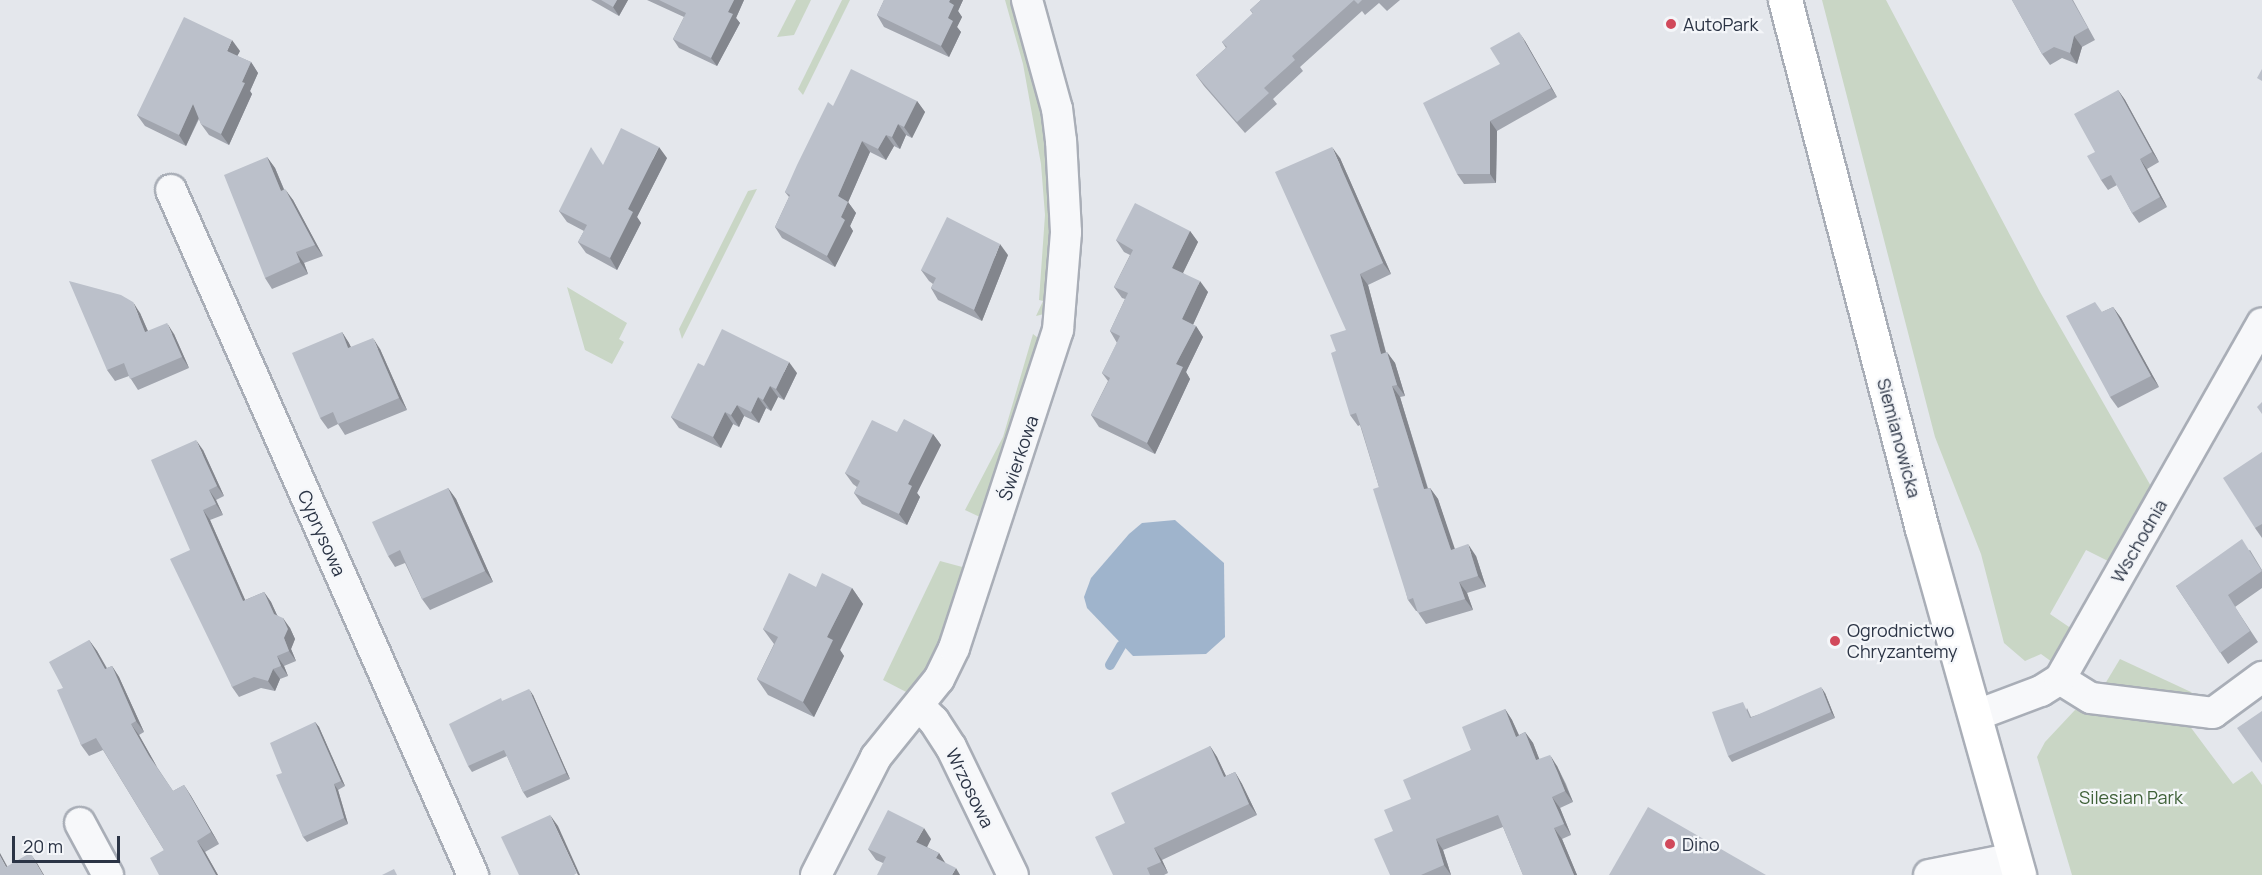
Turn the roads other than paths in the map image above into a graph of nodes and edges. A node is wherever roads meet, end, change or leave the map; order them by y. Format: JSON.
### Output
{"nodes":[{"id":1,"x":1027,"y":0,"type":"edge"},
{"id":2,"x":1785,"y":0,"type":"edge"},
{"id":3,"x":171,"y":190,"type":"dead end"},
{"id":4,"x":2262,"y":323,"type":"edge"},
{"id":5,"x":2262,"y":677,"type":"edge"},
{"id":6,"x":2060,"y":679,"type":"junction"},
{"id":7,"x":919,"y":706,"type":"junction"},
{"id":8,"x":1977,"y":715,"type":"junction"},
{"id":9,"x":80,"y":823,"type":"dead end"},
{"id":10,"x":2017,"y":867,"type":"edge"},
{"id":11,"x":108,"y":875,"type":"edge"},
{"id":12,"x":473,"y":875,"type":"edge"},
{"id":13,"x":816,"y":875,"type":"edge"},
{"id":14,"x":1013,"y":875,"type":"edge"},
{"id":15,"x":1929,"y":875,"type":"edge"}],
"edges":[{"from":1,"to":7,"type":"street","name":"Świerkowa"},
{"from":2,"to":8,"type":"street","name":"Siemianowicka"},
{"from":3,"to":12,"type":"street","name":"Cyprysowa"},
{"from":4,"to":6,"type":"street","name":"Wschodnia"},
{"from":5,"to":6,"type":"street"},
{"from":6,"to":8,"type":"street"},
{"from":7,"to":13,"type":"street","name":"Świerkowa"},
{"from":7,"to":14,"type":"street","name":"Wrzosowa"},
{"from":8,"to":10,"type":"street","name":"Siemianowicka"},
{"from":9,"to":11,"type":"street"},
{"from":10,"to":15,"type":"street"}]}
